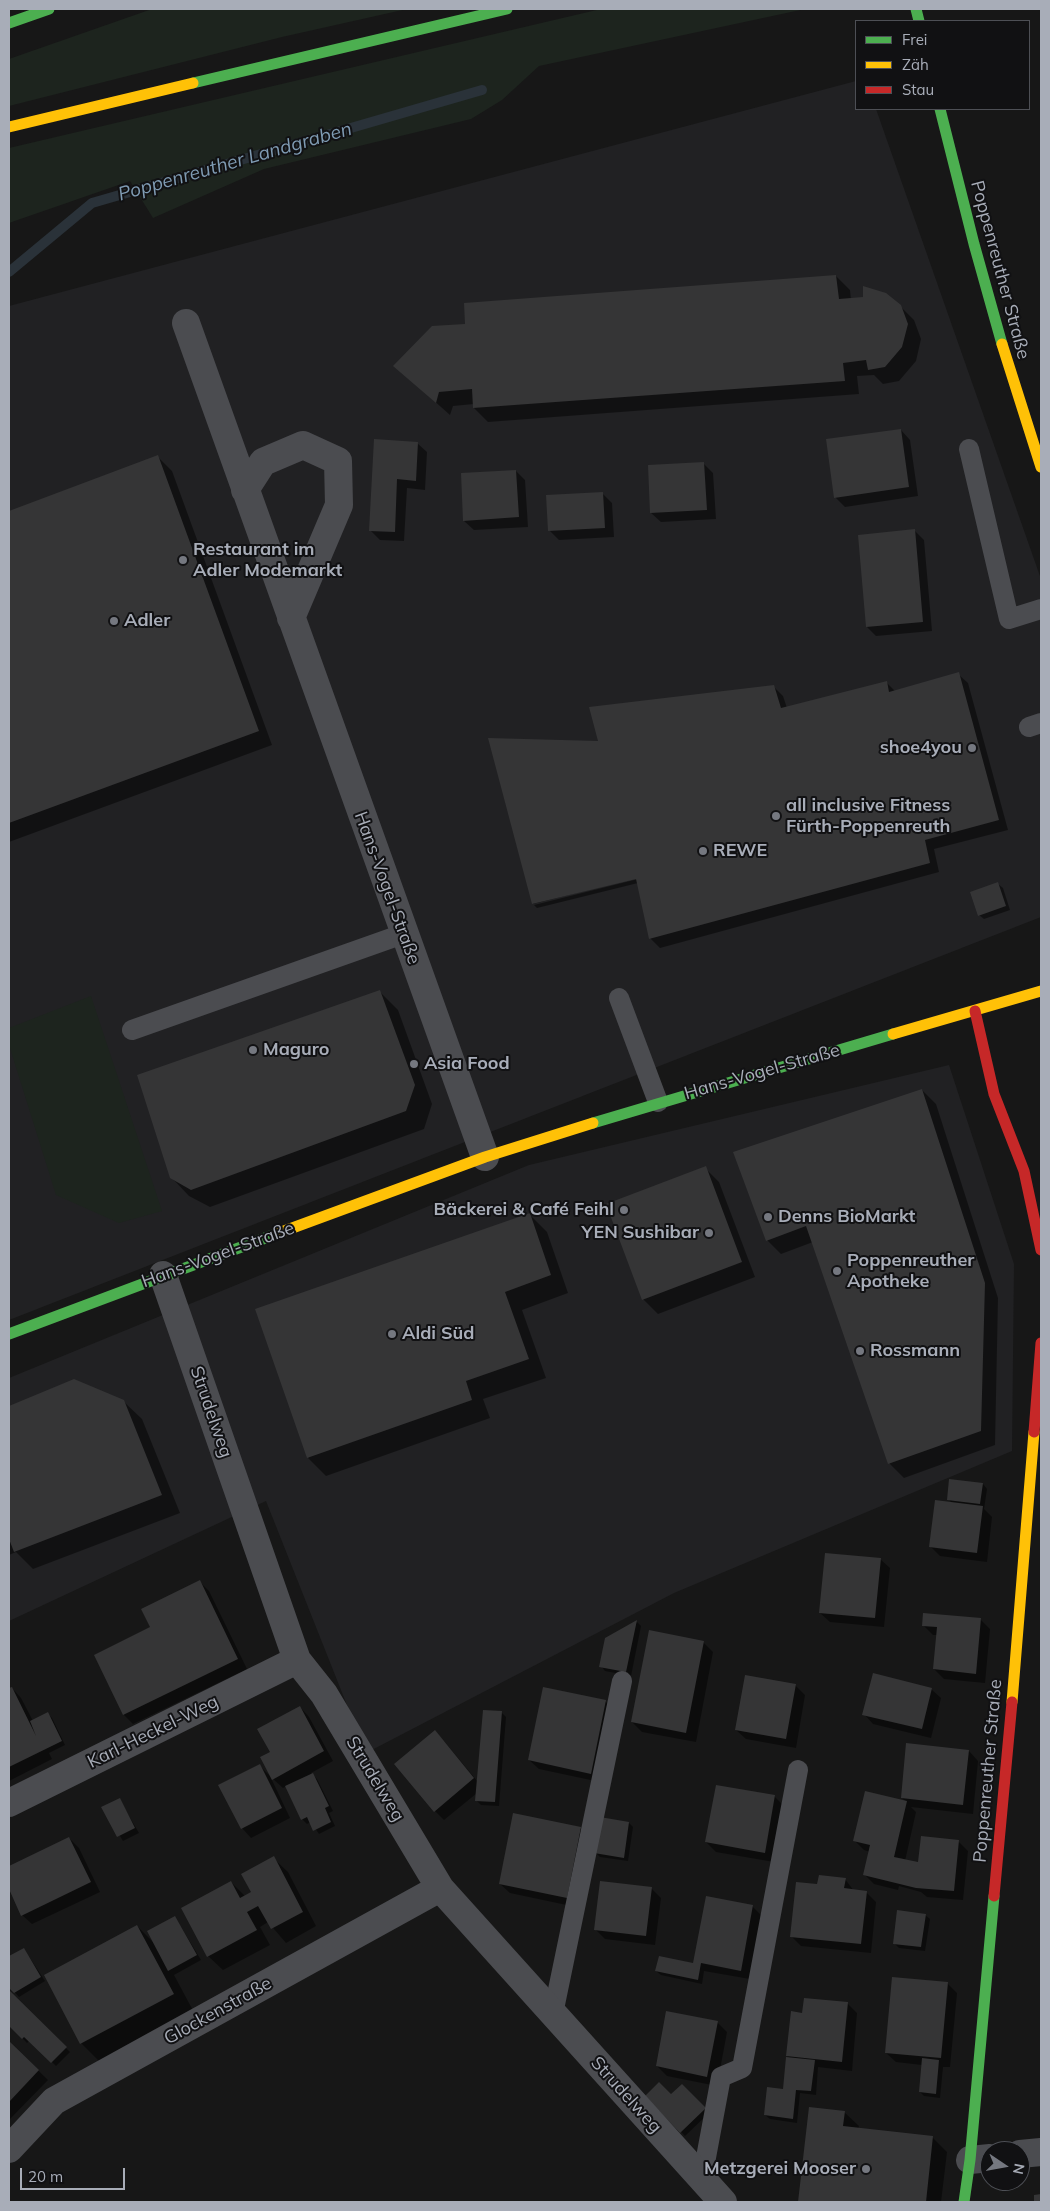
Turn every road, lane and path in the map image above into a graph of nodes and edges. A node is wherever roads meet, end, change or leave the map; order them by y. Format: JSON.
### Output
{"nodes":[{"id":1,"x":49,"y":9,"type":"edge"},
{"id":2,"x":506,"y":9,"type":"edge"},
{"id":3,"x":9,"y":23,"type":"edge"},
{"id":4,"x":940,"y":110,"type":"edge"},
{"id":5,"x":9,"y":126,"type":"edge"},
{"id":6,"x":186,"y":322,"type":"dead end"},
{"id":7,"x":969,"y":449,"type":"dead end"},
{"id":8,"x":1041,"y":467,"type":"edge"},
{"id":9,"x":246,"y":490,"type":"junction"},
{"id":10,"x":1041,"y":609,"type":"edge"},
{"id":11,"x":291,"y":618,"type":"junction"},
{"id":12,"x":403,"y":934,"type":"junction"},
{"id":13,"x":1041,"y":991,"type":"edge"},
{"id":14,"x":619,"y":998,"type":"dead end"},
{"id":15,"x":975,"y":1011,"type":"junction"},
{"id":16,"x":132,"y":1030,"type":"dead end"},
{"id":17,"x":658,"y":1102,"type":"junction"},
{"id":18,"x":485,"y":1157,"type":"junction"},
{"id":19,"x":1041,"y":1250,"type":"edge"},
{"id":20,"x":163,"y":1275,"type":"junction"},
{"id":21,"x":9,"y":1334,"type":"edge"},
{"id":22,"x":1041,"y":1343,"type":"edge"},
{"id":23,"x":1037,"y":1451,"type":"edge"},
{"id":24,"x":297,"y":1660,"type":"junction"},
{"id":25,"x":622,"y":1682,"type":"dead end"},
{"id":26,"x":798,"y":1770,"type":"dead end"},
{"id":27,"x":9,"y":1803,"type":"edge"},
{"id":28,"x":440,"y":1888,"type":"junction"},
{"id":29,"x":554,"y":2014,"type":"junction"},
{"id":30,"x":981,"y":2141,"type":"edge"},
{"id":31,"x":9,"y":2149,"type":"edge"},
{"id":32,"x":980,"y":2158,"type":"edge"},
{"id":33,"x":702,"y":2179,"type":"junction"},
{"id":34,"x":723,"y":2202,"type":"edge"},
{"id":35,"x":964,"y":2202,"type":"edge"}],
"edges":[{"from":1,"to":3,"type":"main road"},
{"from":2,"to":5,"type":"main road"},
{"from":4,"to":8,"type":"main road","name":"Poppenreuther Straße"},
{"from":6,"to":9,"type":"street","name":"Hans-Vogel-Straße"},
{"from":7,"to":10,"type":"lane"},
{"from":9,"to":11,"type":"street","name":"Hans-Vogel-Straße"},
{"from":9,"to":11,"type":"street"},
{"from":11,"to":12,"type":"street","name":"Hans-Vogel-Straße"},
{"from":12,"to":16,"type":"lane"},
{"from":12,"to":18,"type":"street","name":"Hans-Vogel-Straße"},
{"from":13,"to":15,"type":"main road","name":"Hans-Vogel-Straße"},
{"from":14,"to":17,"type":"lane"},
{"from":15,"to":17,"type":"main road","name":"Hans-Vogel-Straße"},
{"from":15,"to":19,"type":"main road"},
{"from":17,"to":18,"type":"main road","name":"Hans-Vogel-Straße"},
{"from":18,"to":20,"type":"main road","name":"Hans-Vogel-Straße"},
{"from":20,"to":21,"type":"main road","name":"Hans-Vogel-Straße"},
{"from":20,"to":24,"type":"street","name":"Strudelweg"},
{"from":22,"to":23,"type":"main road","name":"Poppenreuther Straße"},
{"from":23,"to":30,"type":"main road","name":"Poppenreuther Straße"},
{"from":24,"to":27,"type":"street","name":"Karl-Heckel-Weg"},
{"from":24,"to":28,"type":"street","name":"Strudelweg"},
{"from":25,"to":29,"type":"lane"},
{"from":26,"to":33,"type":"lane"},
{"from":28,"to":29,"type":"street","name":"Strudelweg"},
{"from":28,"to":31,"type":"street","name":"Glockenstraße"},
{"from":29,"to":33,"type":"street","name":"Strudelweg"},
{"from":32,"to":35,"type":"main road","name":"Poppenreuther Straße"},
{"from":33,"to":34,"type":"street","name":"Strudelweg"}]}
